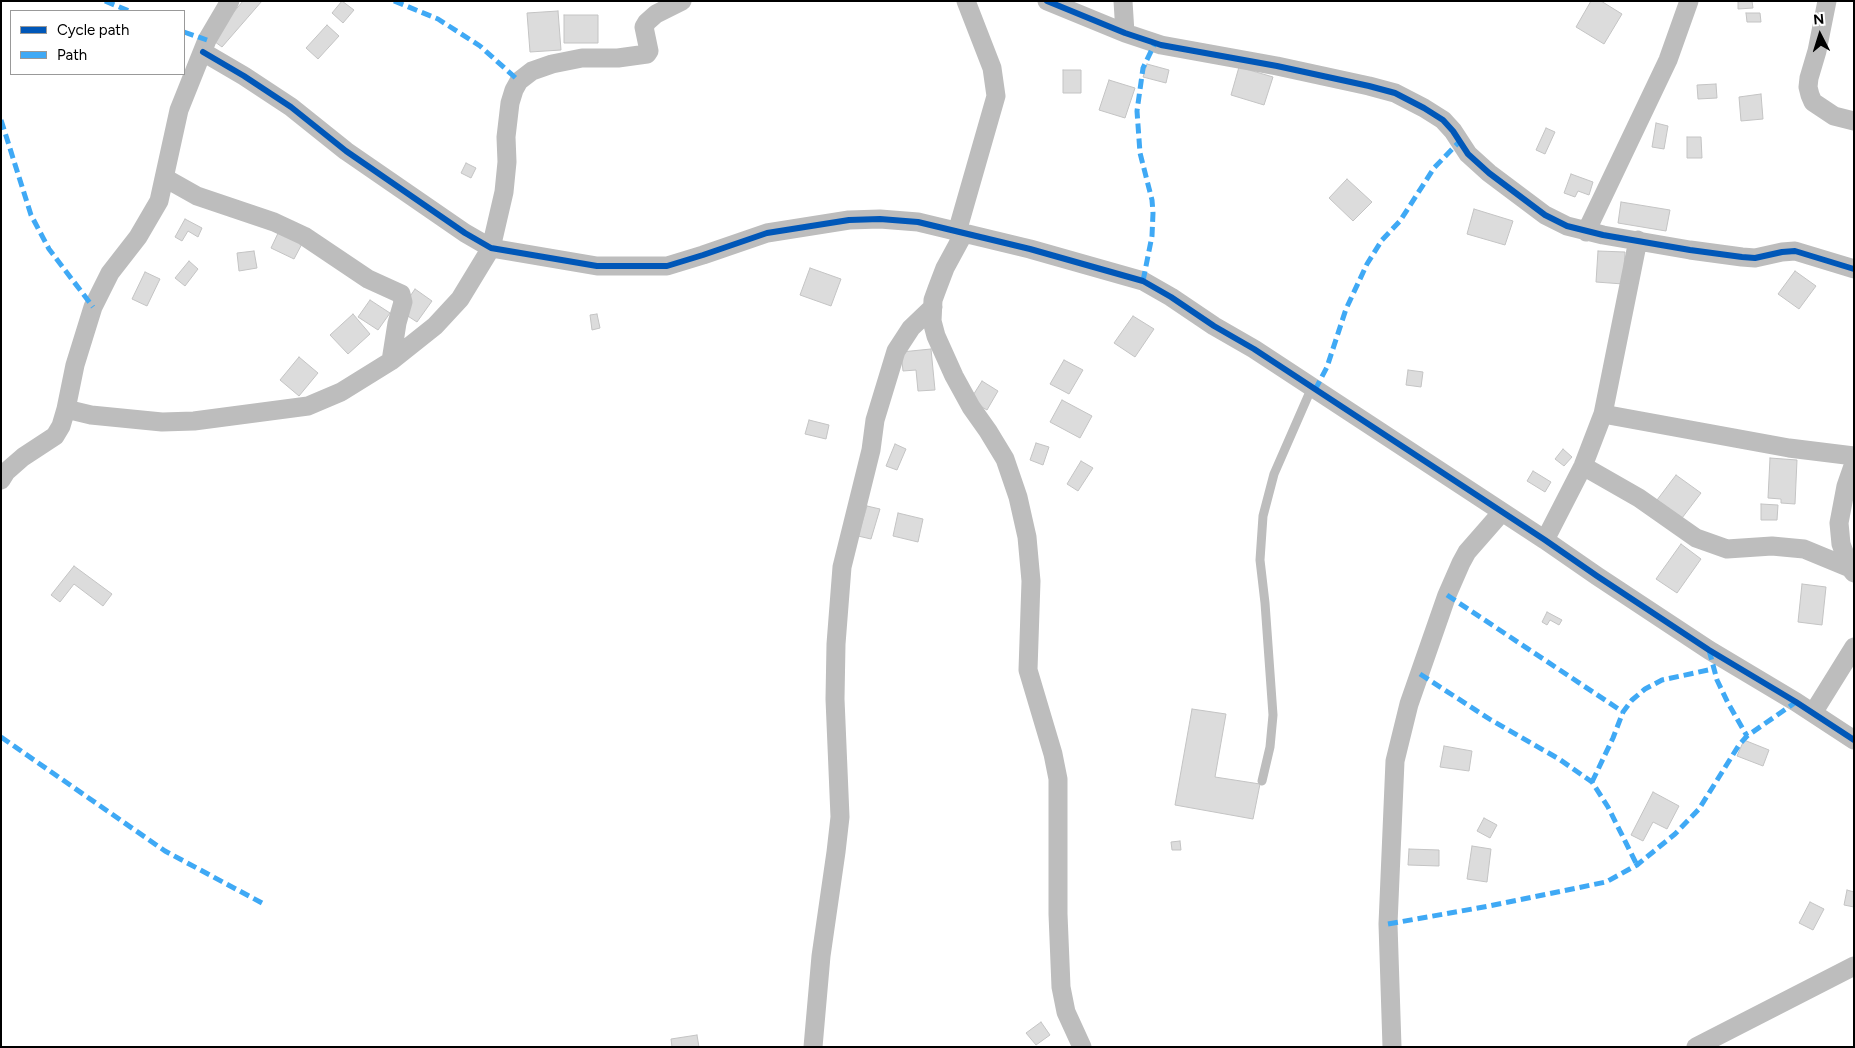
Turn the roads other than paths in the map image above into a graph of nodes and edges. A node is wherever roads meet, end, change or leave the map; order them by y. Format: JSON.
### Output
{"nodes":[{"id":1,"x":230,"y":1,"type":"edge"},
{"id":2,"x":682,"y":1,"type":"edge"},
{"id":3,"x":966,"y":1,"type":"edge"},
{"id":4,"x":1047,"y":1,"type":"edge"},
{"id":5,"x":1123,"y":1,"type":"edge"},
{"id":6,"x":1688,"y":1,"type":"edge"},
{"id":7,"x":1826,"y":1,"type":"edge"},
{"id":8,"x":1125,"y":33,"type":"junction"},
{"id":9,"x":203,"y":52,"type":"junction"},
{"id":10,"x":1854,"y":121,"type":"edge"},
{"id":11,"x":165,"y":178,"type":"junction"},
{"id":12,"x":1586,"y":232,"type":"junction"},
{"id":13,"x":960,"y":233,"type":"junction"},
{"id":14,"x":1638,"y":240,"type":"junction"},
{"id":15,"x":491,"y":248,"type":"junction"},
{"id":16,"x":1854,"y":269,"type":"edge"},
{"id":17,"x":933,"y":307,"type":"junction"},
{"id":18,"x":391,"y":361,"type":"junction"},
{"id":19,"x":1312,"y":387,"type":"junction"},
{"id":20,"x":66,"y":409,"type":"junction"},
{"id":21,"x":1603,"y":414,"type":"junction"},
{"id":22,"x":1854,"y":456,"type":"edge"},
{"id":23,"x":1854,"y":463,"type":"edge"},
{"id":24,"x":1583,"y":466,"type":"junction"},
{"id":25,"x":1,"y":480,"type":"edge"},
{"id":26,"x":1502,"y":512,"type":"junction"},
{"id":27,"x":1546,"y":540,"type":"junction"},
{"id":28,"x":1852,"y":570,"type":"edge"},
{"id":29,"x":1854,"y":647,"type":"edge"},
{"id":30,"x":1813,"y":712,"type":"junction"},
{"id":31,"x":1854,"y":740,"type":"edge"},
{"id":32,"x":1262,"y":781,"type":"dead end"},
{"id":33,"x":1854,"y":966,"type":"edge"},
{"id":34,"x":813,"y":1047,"type":"edge"},
{"id":35,"x":1082,"y":1047,"type":"edge"},
{"id":36,"x":1392,"y":1047,"type":"edge"},
{"id":37,"x":1696,"y":1047,"type":"edge"}],
"edges":[{"from":1,"to":9,"type":"street"},
{"from":2,"to":15,"type":"street"},
{"from":3,"to":13,"type":"street"},
{"from":4,"to":8,"type":"street"},
{"from":5,"to":8,"type":"street"},
{"from":6,"to":12,"type":"street"},
{"from":7,"to":10,"type":"street"},
{"from":8,"to":12,"type":"street"},
{"from":9,"to":11,"type":"street"},
{"from":9,"to":15,"type":"street"},
{"from":11,"to":18,"type":"street"},
{"from":11,"to":20,"type":"street"},
{"from":12,"to":14,"type":"street"},
{"from":13,"to":15,"type":"street"},
{"from":13,"to":17,"type":"street"},
{"from":13,"to":19,"type":"street"},
{"from":14,"to":16,"type":"street"},
{"from":14,"to":21,"type":"street"},
{"from":15,"to":18,"type":"street"},
{"from":17,"to":34,"type":"street"},
{"from":17,"to":35,"type":"street"},
{"from":18,"to":20,"type":"street"},
{"from":19,"to":26,"type":"street"},
{"from":19,"to":32,"type":"lane"},
{"from":20,"to":25,"type":"street"},
{"from":21,"to":22,"type":"street"},
{"from":21,"to":24,"type":"street"},
{"from":23,"to":28,"type":"street"},
{"from":24,"to":27,"type":"street"},
{"from":24,"to":28,"type":"street"},
{"from":26,"to":27,"type":"street"},
{"from":26,"to":36,"type":"street"},
{"from":27,"to":30,"type":"street"},
{"from":29,"to":30,"type":"street"},
{"from":30,"to":31,"type":"street"},
{"from":33,"to":37,"type":"street"}]}
